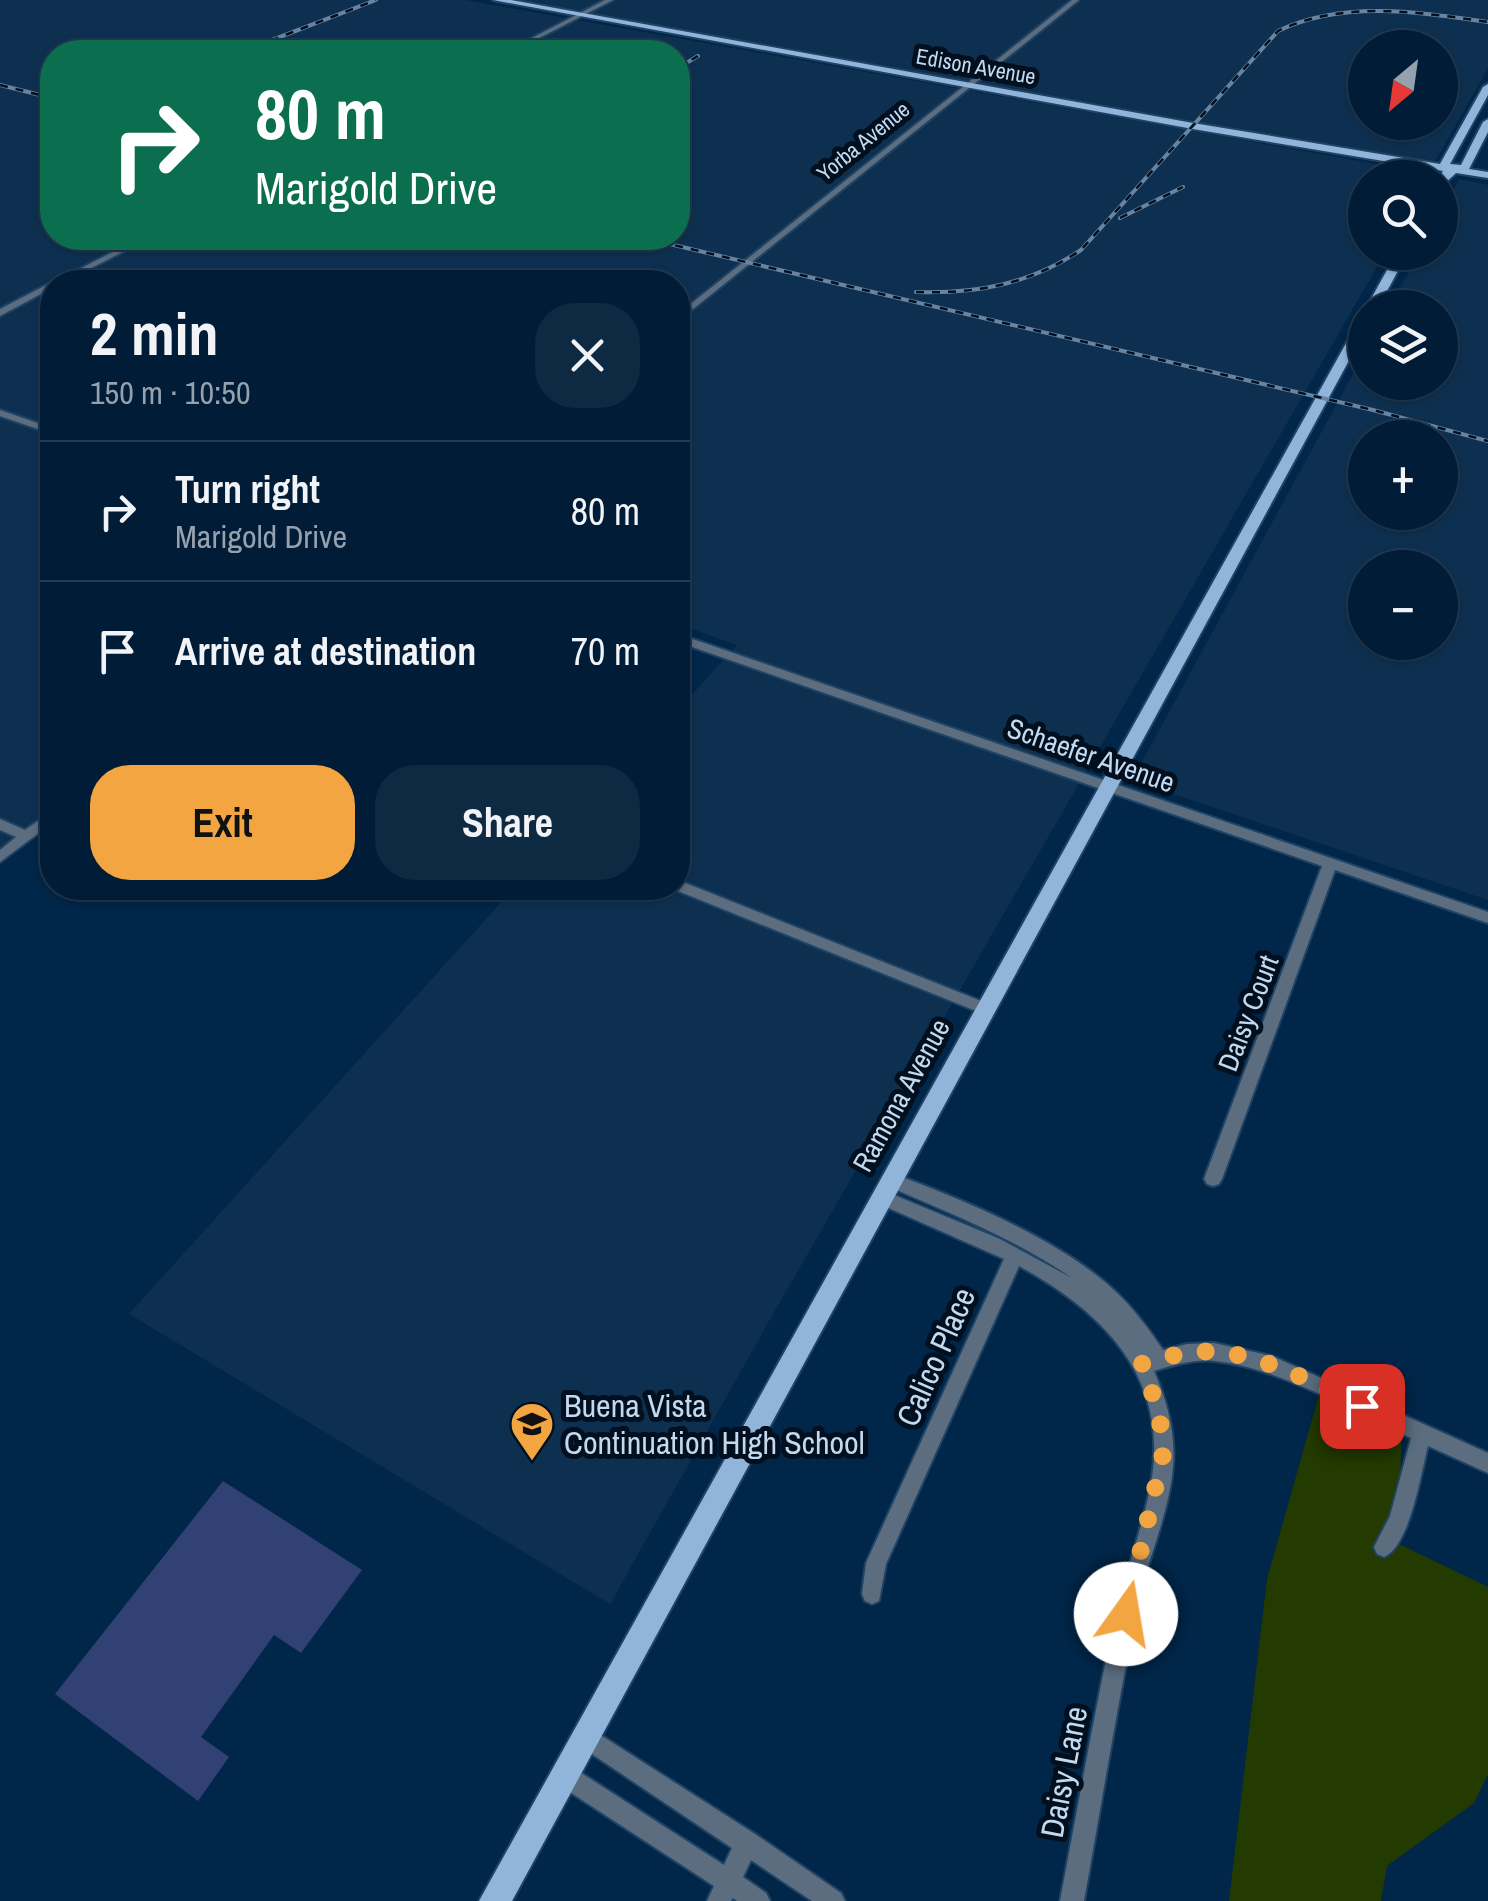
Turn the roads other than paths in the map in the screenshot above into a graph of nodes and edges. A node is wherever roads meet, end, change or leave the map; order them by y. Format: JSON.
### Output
{"nodes":[{"id":1,"x":497,"y":0,"type":"edge"},
{"id":2,"x":610,"y":0,"type":"edge"},
{"id":3,"x":1076,"y":0,"type":"edge"},
{"id":4,"x":581,"y":15,"type":"junction"},
{"id":5,"x":532,"y":40,"type":"edge"},
{"id":6,"x":969,"y":85,"type":"junction"},
{"id":7,"x":1488,"y":87,"type":"edge"},
{"id":8,"x":1488,"y":122,"type":"edge"},
{"id":9,"x":1387,"y":160,"type":"edge"},
{"id":10,"x":1447,"y":160,"type":"edge"},
{"id":11,"x":1458,"y":168,"type":"edge"},
{"id":12,"x":1458,"y":172,"type":"edge"},
{"id":13,"x":1458,"y":174,"type":"edge"},
{"id":14,"x":1488,"y":175,"type":"edge"},
{"id":15,"x":1488,"y":183,"type":"edge"},
{"id":16,"x":123,"y":250,"type":"edge"},
{"id":17,"x":84,"y":270,"type":"edge"},
{"id":18,"x":40,"y":293,"type":"edge"},
{"id":19,"x":690,"y":308,"type":"edge"},
{"id":20,"x":0,"y":314,"type":"edge"},
{"id":21,"x":1348,"y":351,"type":"edge"},
{"id":22,"x":0,"y":412,"type":"edge"},
{"id":23,"x":40,"y":426,"type":"edge"},
{"id":24,"x":690,"y":642,"type":"edge"},
{"id":25,"x":1107,"y":786,"type":"junction"},
{"id":26,"x":0,"y":824,"type":"edge"},
{"id":27,"x":40,"y":825,"type":"edge"},
{"id":28,"x":26,"y":836,"type":"junction"},
{"id":29,"x":0,"y":858,"type":"edge"},
{"id":30,"x":1330,"y":865,"type":"junction"},
{"id":31,"x":690,"y":889,"type":"edge"},
{"id":32,"x":1488,"y":918,"type":"edge"},
{"id":33,"x":986,"y":1009,"type":"junction"},
{"id":34,"x":1212,"y":1179,"type":"dead end"},
{"id":35,"x":886,"y":1188,"type":"junction"},
{"id":36,"x":1014,"y":1256,"type":"junction"},
{"id":37,"x":1150,"y":1362,"type":"junction"},
{"id":38,"x":1422,"y":1433,"type":"junction"},
{"id":39,"x":1488,"y":1463,"type":"edge"},
{"id":40,"x":1384,"y":1547,"type":"dead end"},
{"id":41,"x":872,"y":1594,"type":"dead end"},
{"id":42,"x":585,"y":1736,"type":"junction"},
{"id":43,"x":564,"y":1775,"type":"junction"},
{"id":44,"x":747,"y":1842,"type":"junction"},
{"id":45,"x":724,"y":1891,"type":"edge"},
{"id":46,"x":495,"y":1901,"type":"edge"},
{"id":47,"x":758,"y":1901,"type":"edge"},
{"id":48,"x":834,"y":1901,"type":"edge"},
{"id":49,"x":1072,"y":1901,"type":"edge"}],
"edges":[{"from":1,"to":4,"type":"main road","name":"Edison Avenue"},
{"from":2,"to":4,"type":"street"},
{"from":3,"to":6,"type":"street","name":"Yorba Avenue"},
{"from":4,"to":5,"type":"street"},
{"from":4,"to":6,"type":"main road","name":"Edison Avenue"},
{"from":6,"to":9,"type":"main road","name":"Edison Avenue"},
{"from":6,"to":19,"type":"street","name":"Yorba Avenue"},
{"from":7,"to":10,"type":"main road"},
{"from":8,"to":11,"type":"main road"},
{"from":12,"to":14,"type":"main road","name":"Edison Avenue"},
{"from":13,"to":15,"type":"main road","name":"Edison Avenue"},
{"from":16,"to":17,"type":"street"},
{"from":18,"to":20,"type":"street"},
{"from":21,"to":25,"type":"main road","name":"Ramona Avenue"},
{"from":22,"to":23,"type":"street"},
{"from":24,"to":25,"type":"street","name":"Schaefer Avenue"},
{"from":25,"to":30,"type":"street","name":"Schaefer Avenue"},
{"from":25,"to":33,"type":"main road","name":"Ramona Avenue"},
{"from":26,"to":28,"type":"street"},
{"from":27,"to":28,"type":"street"},
{"from":28,"to":29,"type":"street"},
{"from":30,"to":32,"type":"street","name":"Schaefer Avenue"},
{"from":30,"to":34,"type":"street","name":"Daisy Court"},
{"from":31,"to":33,"type":"street"},
{"from":33,"to":35,"type":"main road","name":"Ramona Avenue"},
{"from":35,"to":36,"type":"street"},
{"from":35,"to":37,"type":"street"},
{"from":35,"to":42,"type":"main road","name":"Ramona Avenue"},
{"from":36,"to":37,"type":"street"},
{"from":36,"to":41,"type":"street","name":"Calico Place"},
{"from":37,"to":38,"type":"street"},
{"from":37,"to":49,"type":"street","name":"Daisy Lane"},
{"from":38,"to":39,"type":"street"},
{"from":38,"to":40,"type":"street"},
{"from":42,"to":43,"type":"main road","name":"Ramona Avenue"},
{"from":42,"to":44,"type":"street"},
{"from":43,"to":45,"type":"street"},
{"from":43,"to":46,"type":"main road","name":"Ramona Avenue"},
{"from":44,"to":45,"type":"street"},
{"from":44,"to":48,"type":"street"},
{"from":45,"to":47,"type":"street"}]}
